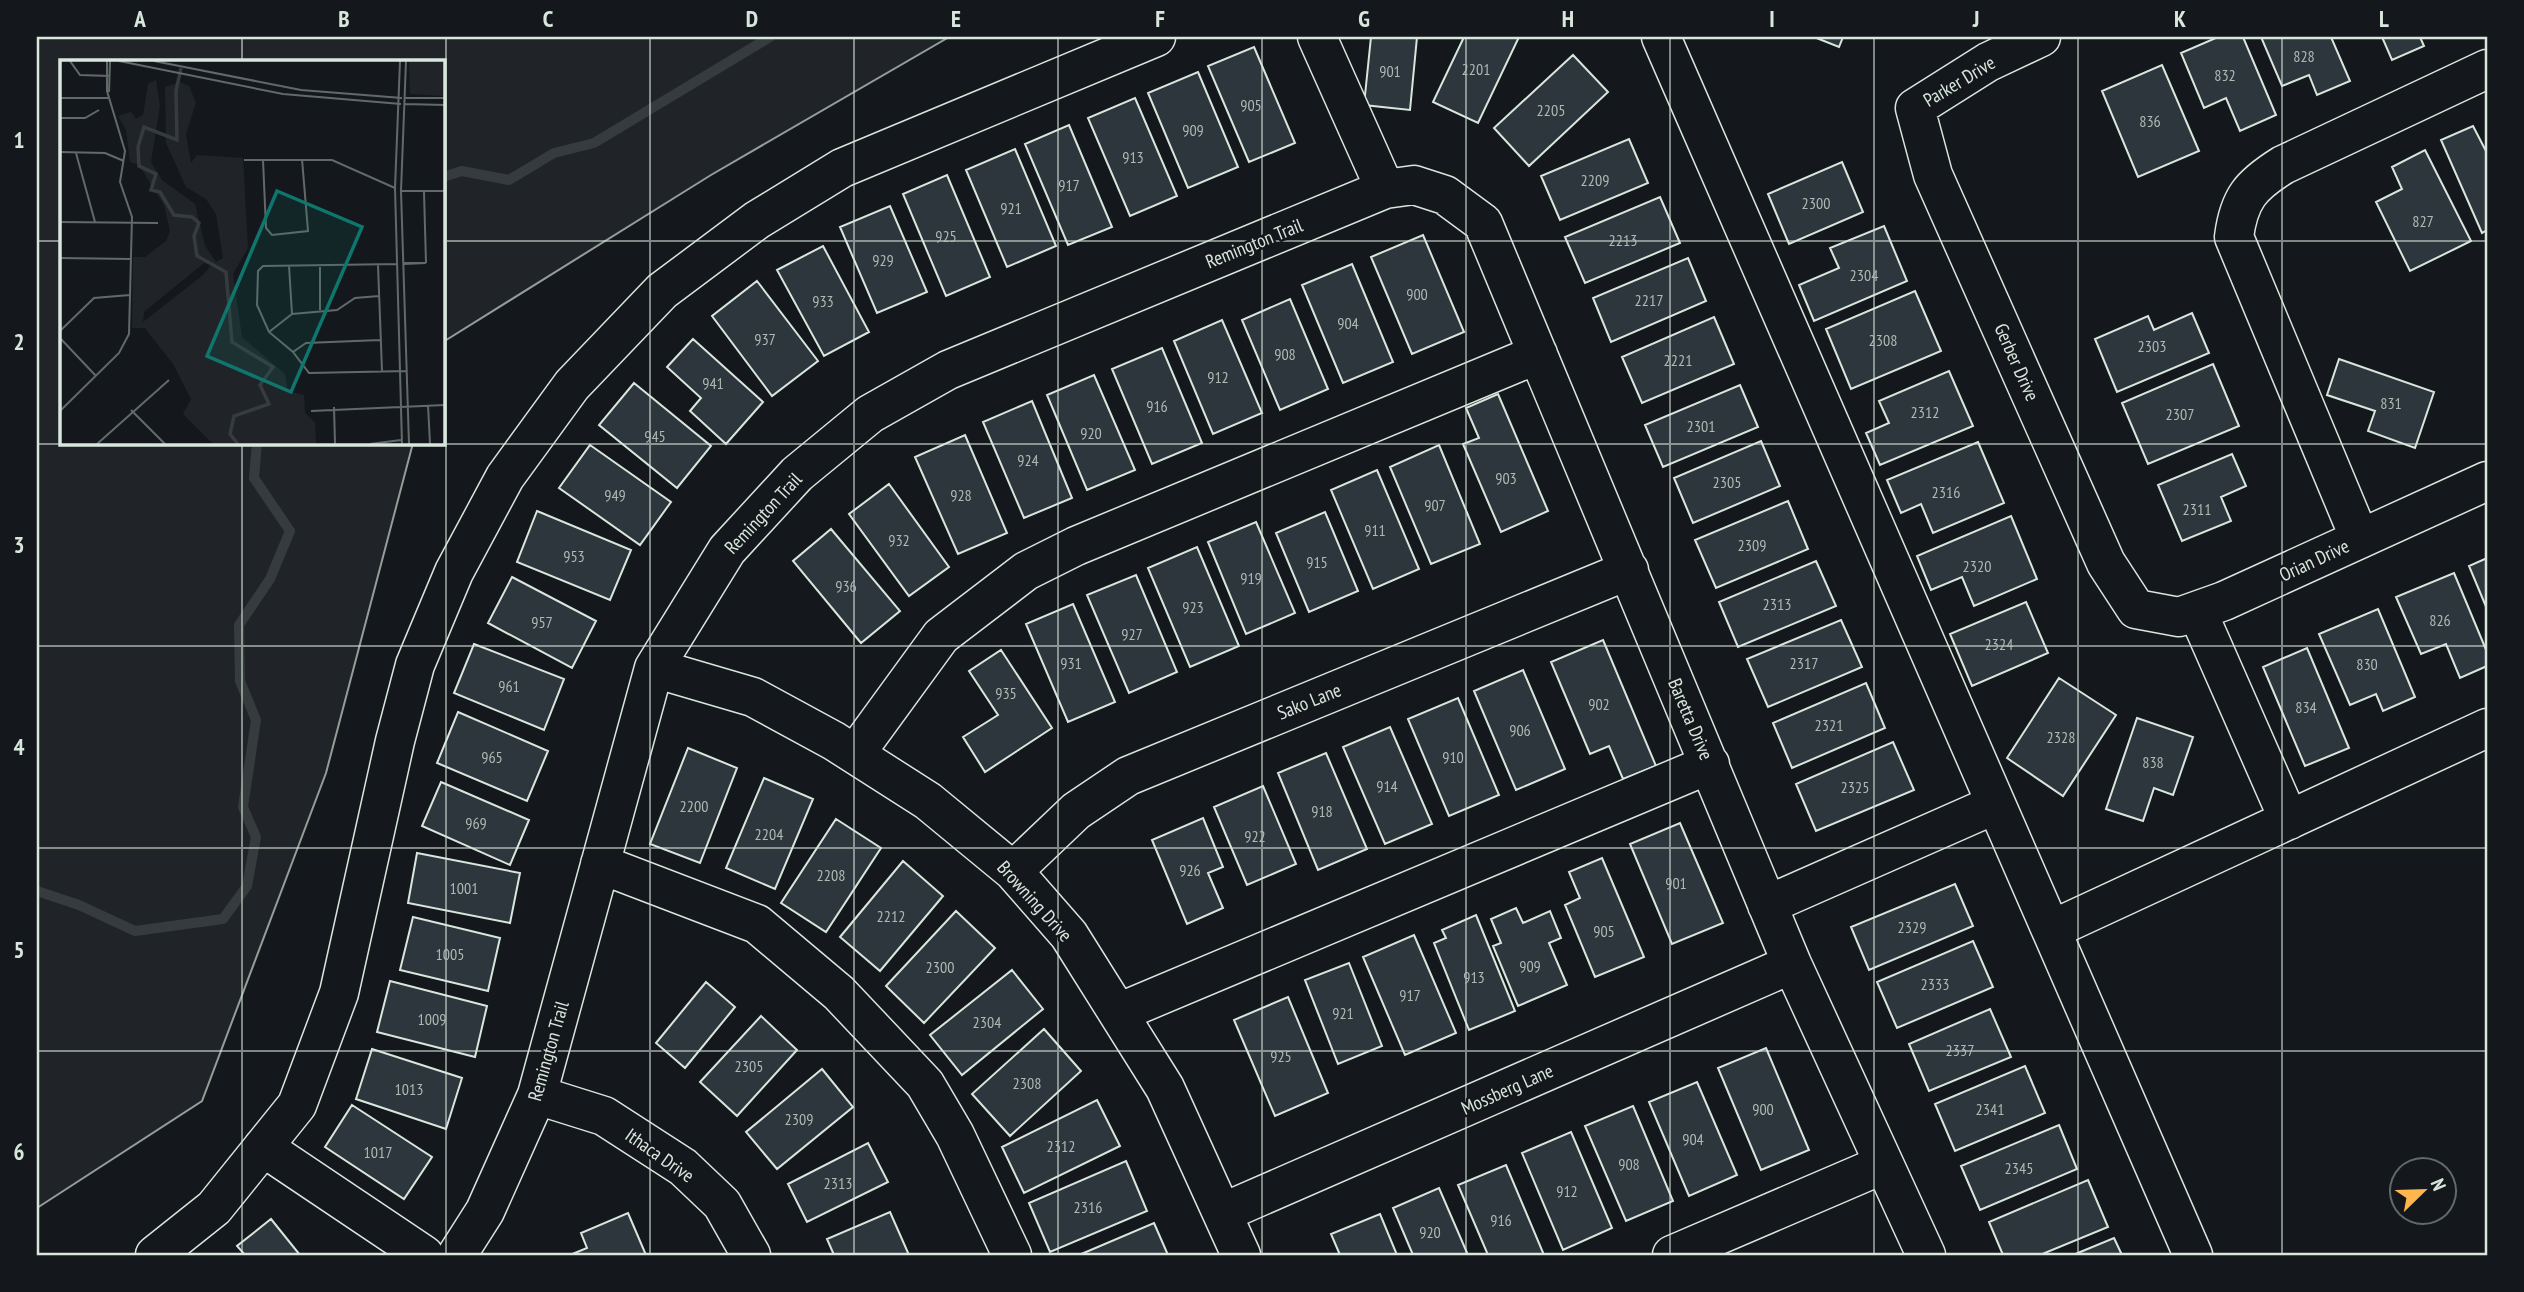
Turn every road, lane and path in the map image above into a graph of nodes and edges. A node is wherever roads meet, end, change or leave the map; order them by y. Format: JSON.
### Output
{"nodes":[{"id":1,"x":1156,"y":37,"type":"edge"},
{"id":2,"x":1317,"y":37,"type":"edge"},
{"id":3,"x":1661,"y":37,"type":"edge"},
{"id":4,"x":2041,"y":37,"type":"edge"},
{"id":5,"x":2487,"y":69,"type":"edge"},
{"id":6,"x":1915,"y":108,"type":"joint"},
{"id":7,"x":1385,"y":189,"type":"junction"},
{"id":8,"x":1445,"y":195,"type":"joint"},
{"id":9,"x":1538,"y":354,"type":"junction"},
{"id":10,"x":2487,"y":481,"type":"edge"},
{"id":11,"x":2360,"y":539,"type":"junction"},
{"id":12,"x":1629,"y":570,"type":"junction"},
{"id":13,"x":2136,"y":609,"type":"joint"},
{"id":14,"x":2197,"y":611,"type":"junction"},
{"id":15,"x":654,"y":668,"type":"junction"},
{"id":16,"x":2487,"y":728,"type":"edge"},
{"id":17,"x":855,"y":754,"type":"junction"},
{"id":18,"x":1710,"y":764,"type":"junction"},
{"id":19,"x":1996,"y":804,"type":"junction"},
{"id":20,"x":2289,"y":820,"type":"junction"},
{"id":21,"x":600,"y":864,"type":"junction"},
{"id":22,"x":1013,"y":871,"type":"junction"},
{"id":23,"x":1768,"y":905,"type":"junction"},
{"id":24,"x":2051,"y":930,"type":"junction"},
{"id":25,"x":1792,"y":964,"type":"junction"},
{"id":26,"x":1118,"y":1013,"type":"junction"},
{"id":27,"x":537,"y":1095,"type":"junction"},
{"id":28,"x":263,"y":1147,"type":"junction"},
{"id":29,"x":1884,"y":1164,"type":"junction"},
{"id":30,"x":1222,"y":1213,"type":"junction"},
{"id":31,"x":155,"y":1255,"type":"edge"},
{"id":32,"x":424,"y":1255,"type":"edge"},
{"id":33,"x":457,"y":1255,"type":"edge"},
{"id":34,"x":751,"y":1255,"type":"edge"},
{"id":35,"x":1012,"y":1255,"type":"edge"},
{"id":36,"x":1241,"y":1255,"type":"edge"},
{"id":37,"x":1672,"y":1255,"type":"edge"},
{"id":38,"x":1926,"y":1255,"type":"edge"},
{"id":39,"x":2193,"y":1255,"type":"edge"}],
"edges":[{"from":1,"to":28,"type":"street"},
{"from":2,"to":7,"type":"street"},
{"from":3,"to":19,"type":"street"},
{"from":4,"to":6,"type":"street","name":"Parker Drive"},
{"from":5,"to":11,"type":"street"},
{"from":6,"to":13,"type":"street","name":"Gerber Drive"},
{"from":7,"to":8,"type":"street","name":"Remington Trail"},
{"from":7,"to":15,"type":"street","name":"Remington Trail"},
{"from":8,"to":9,"type":"street","name":"Baretta Drive"},
{"from":9,"to":12,"type":"street","name":"Baretta Drive"},
{"from":9,"to":17,"type":"street"},
{"from":10,"to":11,"type":"street","name":"Orian Drive"},
{"from":11,"to":14,"type":"street","name":"Orian Drive"},
{"from":12,"to":18,"type":"street","name":"Baretta Drive"},
{"from":12,"to":22,"type":"street","name":"Sako Lane"},
{"from":13,"to":14,"type":"street","name":"Orian Drive"},
{"from":14,"to":20,"type":"street"},
{"from":15,"to":17,"type":"street","name":"Browning Drive"},
{"from":15,"to":21,"type":"street","name":"Remington Trail"},
{"from":16,"to":20,"type":"street"},
{"from":17,"to":22,"type":"street","name":"Browning Drive"},
{"from":18,"to":23,"type":"street","name":"Baretta Drive"},
{"from":18,"to":26,"type":"street"},
{"from":19,"to":23,"type":"street"},
{"from":19,"to":24,"type":"street"},
{"from":20,"to":24,"type":"street"},
{"from":21,"to":27,"type":"street","name":"Remington Trail"},
{"from":21,"to":35,"type":"street"},
{"from":22,"to":26,"type":"street","name":"Browning Drive"},
{"from":23,"to":25,"type":"street","name":"Baretta Drive"},
{"from":24,"to":39,"type":"street"},
{"from":25,"to":29,"type":"street","name":"Baretta Drive"},
{"from":25,"to":30,"type":"street","name":"Mossberg Lane"},
{"from":26,"to":30,"type":"street","name":"Browning Drive"},
{"from":27,"to":33,"type":"street","name":"Remington Trail"},
{"from":27,"to":34,"type":"street","name":"Ithaca Drive"},
{"from":28,"to":31,"type":"street"},
{"from":28,"to":32,"type":"street"},
{"from":29,"to":37,"type":"street"},
{"from":29,"to":38,"type":"street","name":"Baretta Drive"},
{"from":30,"to":36,"type":"street","name":"Browning Drive"}]}
